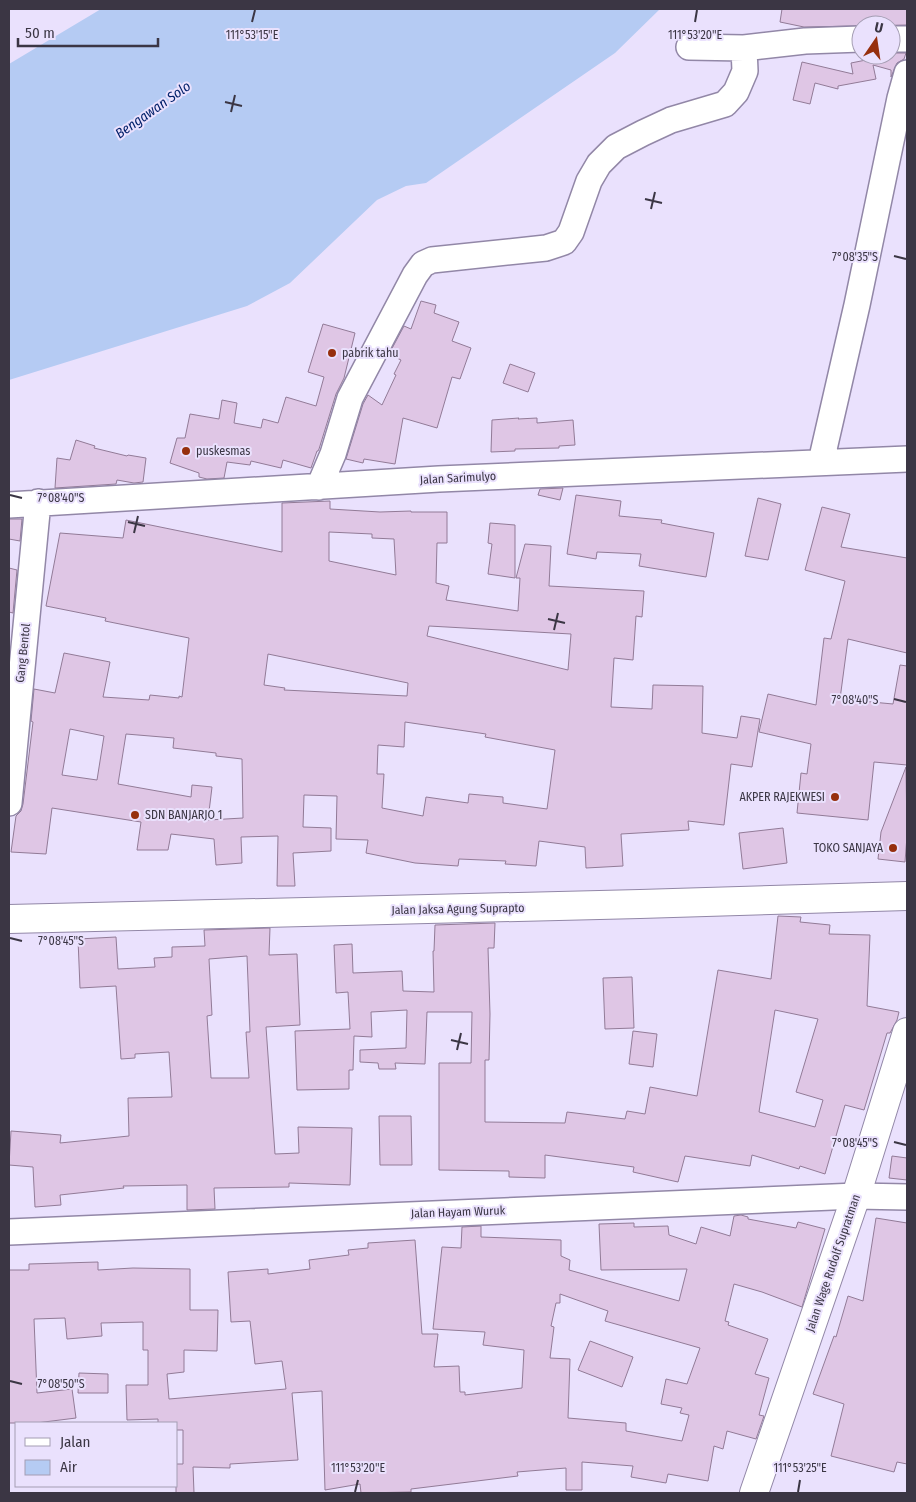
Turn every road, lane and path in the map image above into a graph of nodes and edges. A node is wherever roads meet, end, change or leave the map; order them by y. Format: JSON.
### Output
{"nodes":[{"id":1,"x":851,"y":39,"type":"edge"},
{"id":2,"x":690,"y":47,"type":"dead end"},
{"id":3,"x":744,"y":48,"type":"junction"},
{"id":4,"x":907,"y":73,"type":"edge"},
{"id":5,"x":907,"y":459,"type":"edge"},
{"id":6,"x":821,"y":462,"type":"junction"},
{"id":7,"x":319,"y":487,"type":"junction"},
{"id":8,"x":38,"y":502,"type":"junction"},
{"id":9,"x":9,"y":505,"type":"edge"},
{"id":10,"x":9,"y":803,"type":"edge"},
{"id":11,"x":907,"y":896,"type":"edge"},
{"id":12,"x":9,"y":919,"type":"edge"},
{"id":13,"x":907,"y":1032,"type":"edge"},
{"id":14,"x":856,"y":1196,"type":"junction"},
{"id":15,"x":907,"y":1197,"type":"edge"},
{"id":16,"x":9,"y":1232,"type":"edge"},
{"id":17,"x":754,"y":1493,"type":"edge"}],
"edges":[{"from":1,"to":3,"type":"street"},
{"from":2,"to":3,"type":"street"},
{"from":3,"to":7,"type":"street"},
{"from":4,"to":6,"type":"street"},
{"from":5,"to":6,"type":"street","name":"Jalan Sarimulyo"},
{"from":6,"to":7,"type":"street","name":"Jalan Sarimulyo"},
{"from":7,"to":8,"type":"street","name":"Jalan Sarimulyo"},
{"from":8,"to":9,"type":"street","name":"Jalan Sarimulyo"},
{"from":8,"to":10,"type":"street","name":"Gang Bentol"},
{"from":11,"to":12,"type":"main road","name":"Jalan Jaksa Agung Suprapto"},
{"from":13,"to":14,"type":"main road","name":"Jalan Wage Rudolf Supratman"},
{"from":14,"to":15,"type":"street","name":"Jalan Hayam Wuruk"},
{"from":14,"to":16,"type":"street","name":"Jalan Hayam Wuruk"},
{"from":14,"to":17,"type":"main road","name":"Jalan Wage Rudolf Supratman"}]}
